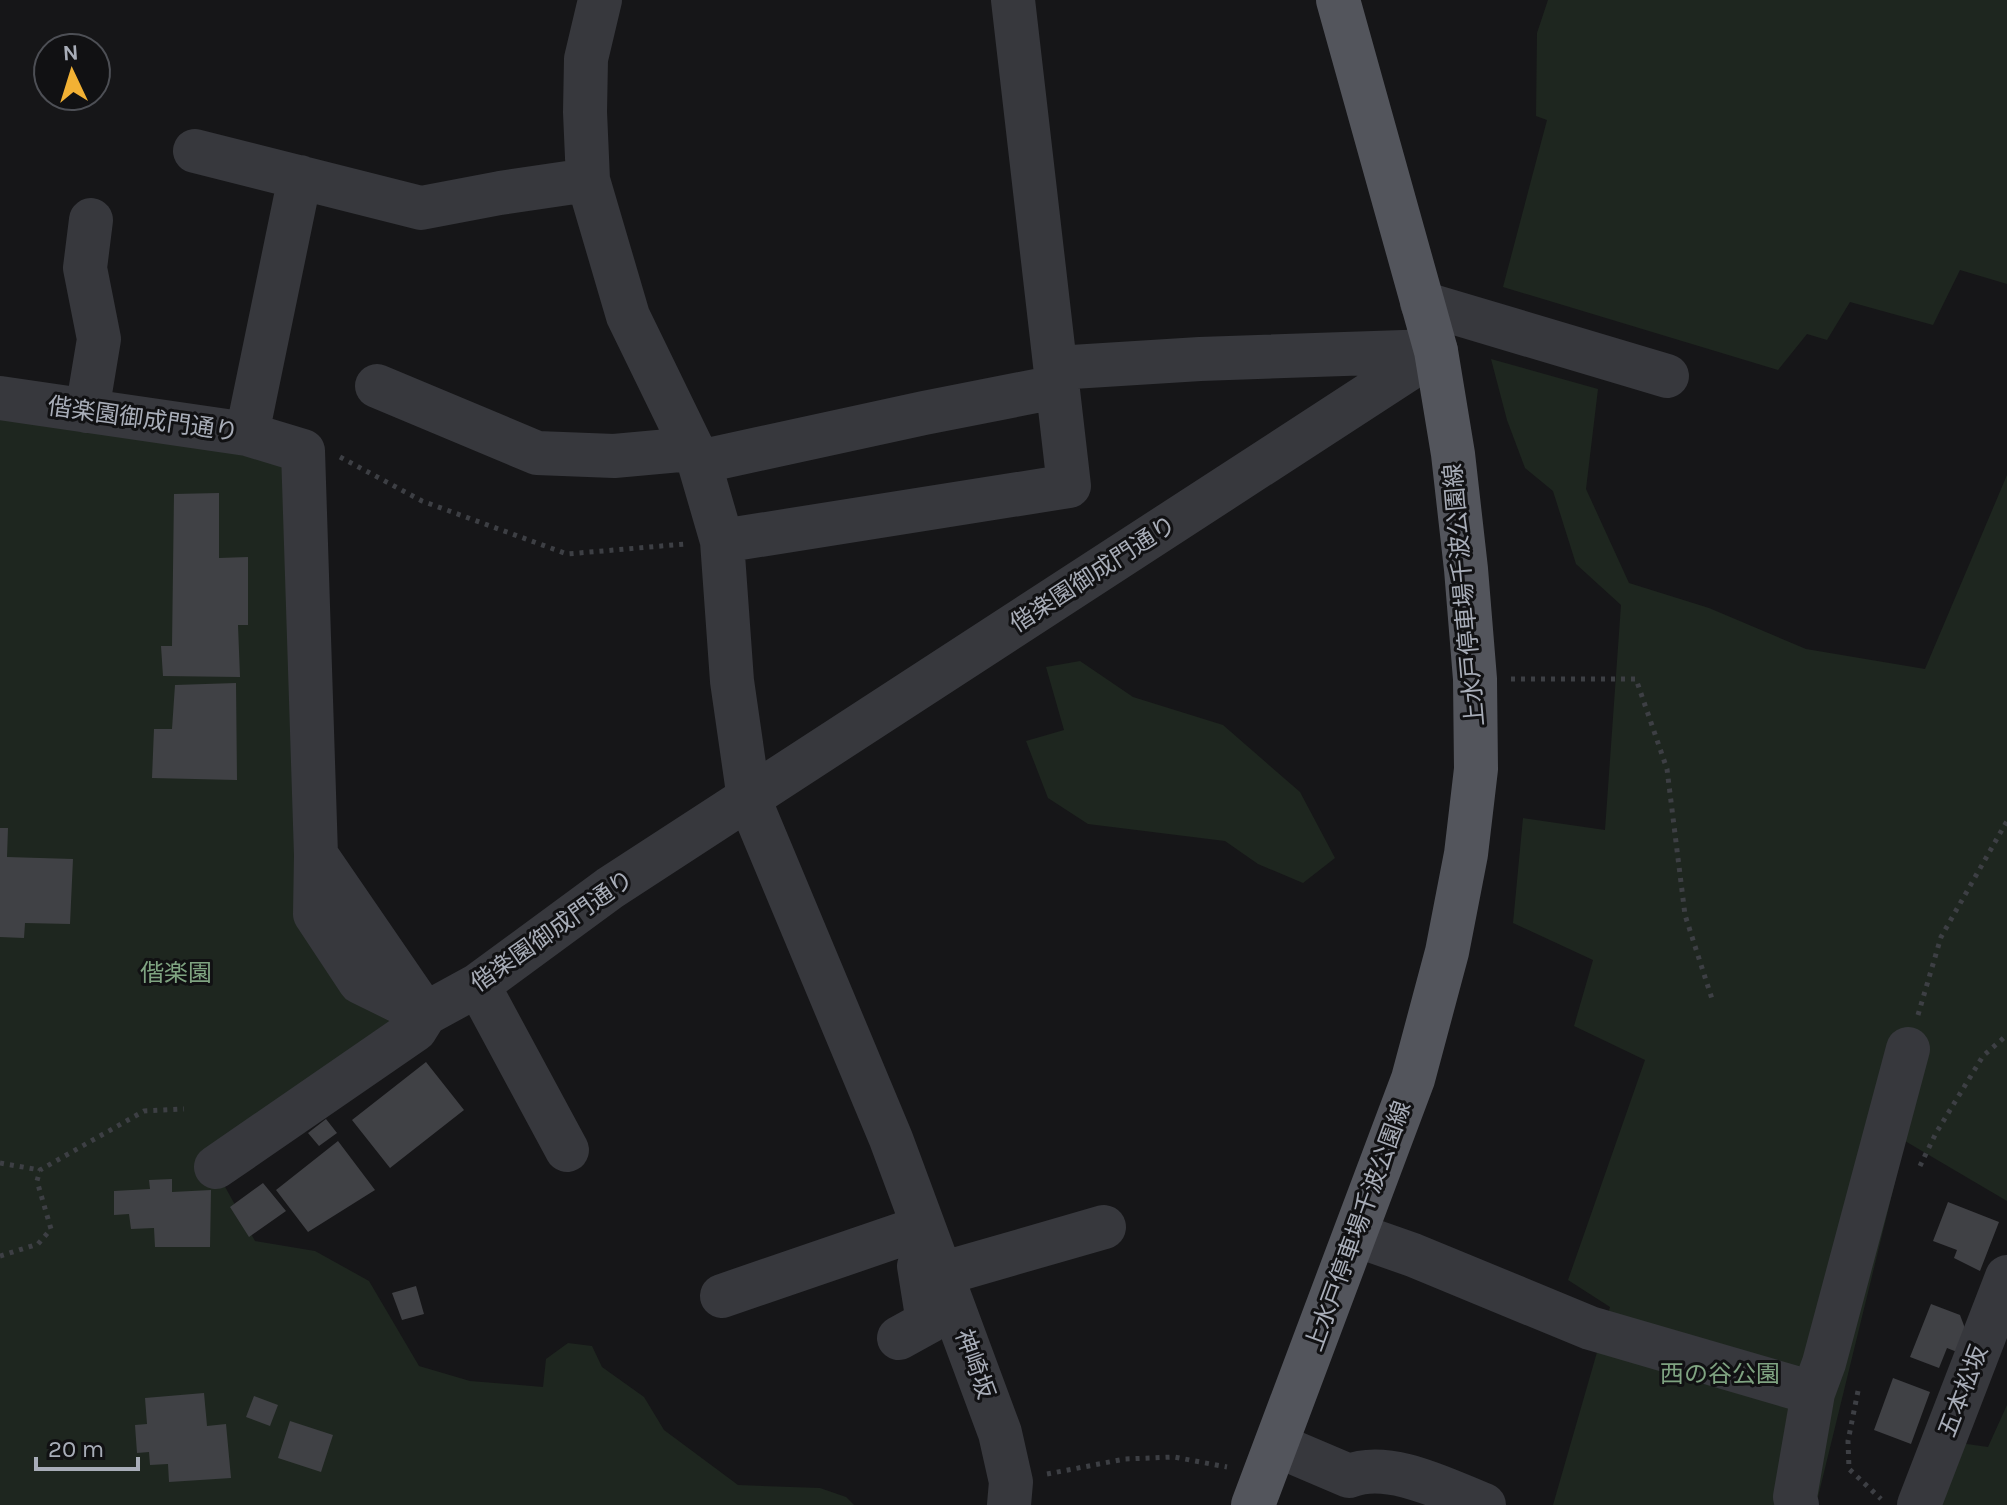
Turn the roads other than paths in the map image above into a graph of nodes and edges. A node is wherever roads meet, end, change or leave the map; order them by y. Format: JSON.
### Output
{"nodes":[{"id":1,"x":600,"y":0,"type":"edge"},
{"id":2,"x":1013,"y":0,"type":"edge"},
{"id":3,"x":1338,"y":0,"type":"edge"},
{"id":4,"x":195,"y":151,"type":"dead end"},
{"id":5,"x":300,"y":177,"type":"junction"},
{"id":6,"x":588,"y":180,"type":"junction"},
{"id":7,"x":91,"y":220,"type":"dead end"},
{"id":8,"x":1422,"y":303,"type":"junction"},
{"id":9,"x":1436,"y":351,"type":"junction"},
{"id":10,"x":1667,"y":376,"type":"dead end"},
{"id":11,"x":1056,"y":378,"type":"junction"},
{"id":12,"x":377,"y":386,"type":"dead end"},
{"id":13,"x":0,"y":398,"type":"edge"},
{"id":14,"x":87,"y":411,"type":"junction"},
{"id":15,"x":247,"y":434,"type":"junction"},
{"id":16,"x":695,"y":455,"type":"junction"},
{"id":17,"x":722,"y":541,"type":"junction"},
{"id":18,"x":749,"y":799,"type":"junction"},
{"id":19,"x":478,"y":985,"type":"junction"},
{"id":20,"x":425,"y":1014,"type":"junction"},
{"id":21,"x":1908,"y":1049,"type":"road end"},
{"id":22,"x":567,"y":1150,"type":"dead end"},
{"id":23,"x":216,"y":1167,"type":"dead end"},
{"id":24,"x":1104,"y":1227,"type":"dead end"},
{"id":25,"x":918,"y":1229,"type":"junction"},
{"id":26,"x":1356,"y":1235,"type":"junction"},
{"id":27,"x":941,"y":1274,"type":"junction"},
{"id":28,"x":2007,"y":1277,"type":"edge"},
{"id":29,"x":722,"y":1296,"type":"dead end"},
{"id":30,"x":899,"y":1338,"type":"dead end"},
{"id":31,"x":1813,"y":1393,"type":"junction"},
{"id":32,"x":1264,"y":1477,"type":"edge"},
{"id":33,"x":1010,"y":1493,"type":"edge"},
{"id":34,"x":1484,"y":1505,"type":"edge"},
{"id":35,"x":1797,"y":1505,"type":"edge"},
{"id":36,"x":1919,"y":1505,"type":"edge"}],
"edges":[{"from":1,"to":6,"type":"street"},
{"from":2,"to":11,"type":"street"},
{"from":3,"to":8,"type":"main road","name":"上水戸停車場千波公園線"},
{"from":4,"to":5,"type":"street"},
{"from":5,"to":6,"type":"street"},
{"from":5,"to":15,"type":"street"},
{"from":6,"to":16,"type":"street"},
{"from":7,"to":14,"type":"street"},
{"from":8,"to":9,"type":"main road","name":"上水戸停車場千波公園線"},
{"from":8,"to":10,"type":"street"},
{"from":9,"to":11,"type":"street"},
{"from":9,"to":18,"type":"street","name":"偕楽園御成門通り"},
{"from":9,"to":26,"type":"main road","name":"上水戸停車場千波公園線"},
{"from":11,"to":16,"type":"street"},
{"from":11,"to":17,"type":"street"},
{"from":12,"to":16,"type":"street"},
{"from":13,"to":14,"type":"street","name":"偕楽園御成門通り"},
{"from":14,"to":15,"type":"street","name":"偕楽園御成門通り"},
{"from":15,"to":20,"type":"street","name":"偕楽園御成門通り"},
{"from":16,"to":17,"type":"street"},
{"from":17,"to":18,"type":"street"},
{"from":18,"to":19,"type":"street","name":"偕楽園御成門通り"},
{"from":18,"to":25,"type":"street"},
{"from":19,"to":20,"type":"street","name":"偕楽園御成門通り"},
{"from":19,"to":22,"type":"street"},
{"from":20,"to":23,"type":"street","name":"偕楽園御成門通り"},
{"from":21,"to":31,"type":"street"},
{"from":24,"to":27,"type":"street"},
{"from":25,"to":27,"type":"street","name":"神崎坂"},
{"from":25,"to":29,"type":"street"},
{"from":25,"to":30,"type":"street"},
{"from":26,"to":31,"type":"street"},
{"from":26,"to":32,"type":"main road","name":"上水戸停車場千波公園線"},
{"from":27,"to":33,"type":"street","name":"神崎坂"},
{"from":28,"to":36,"type":"street","name":"五本松坂"},
{"from":31,"to":35,"type":"street"},
{"from":32,"to":34,"type":"street"}]}
